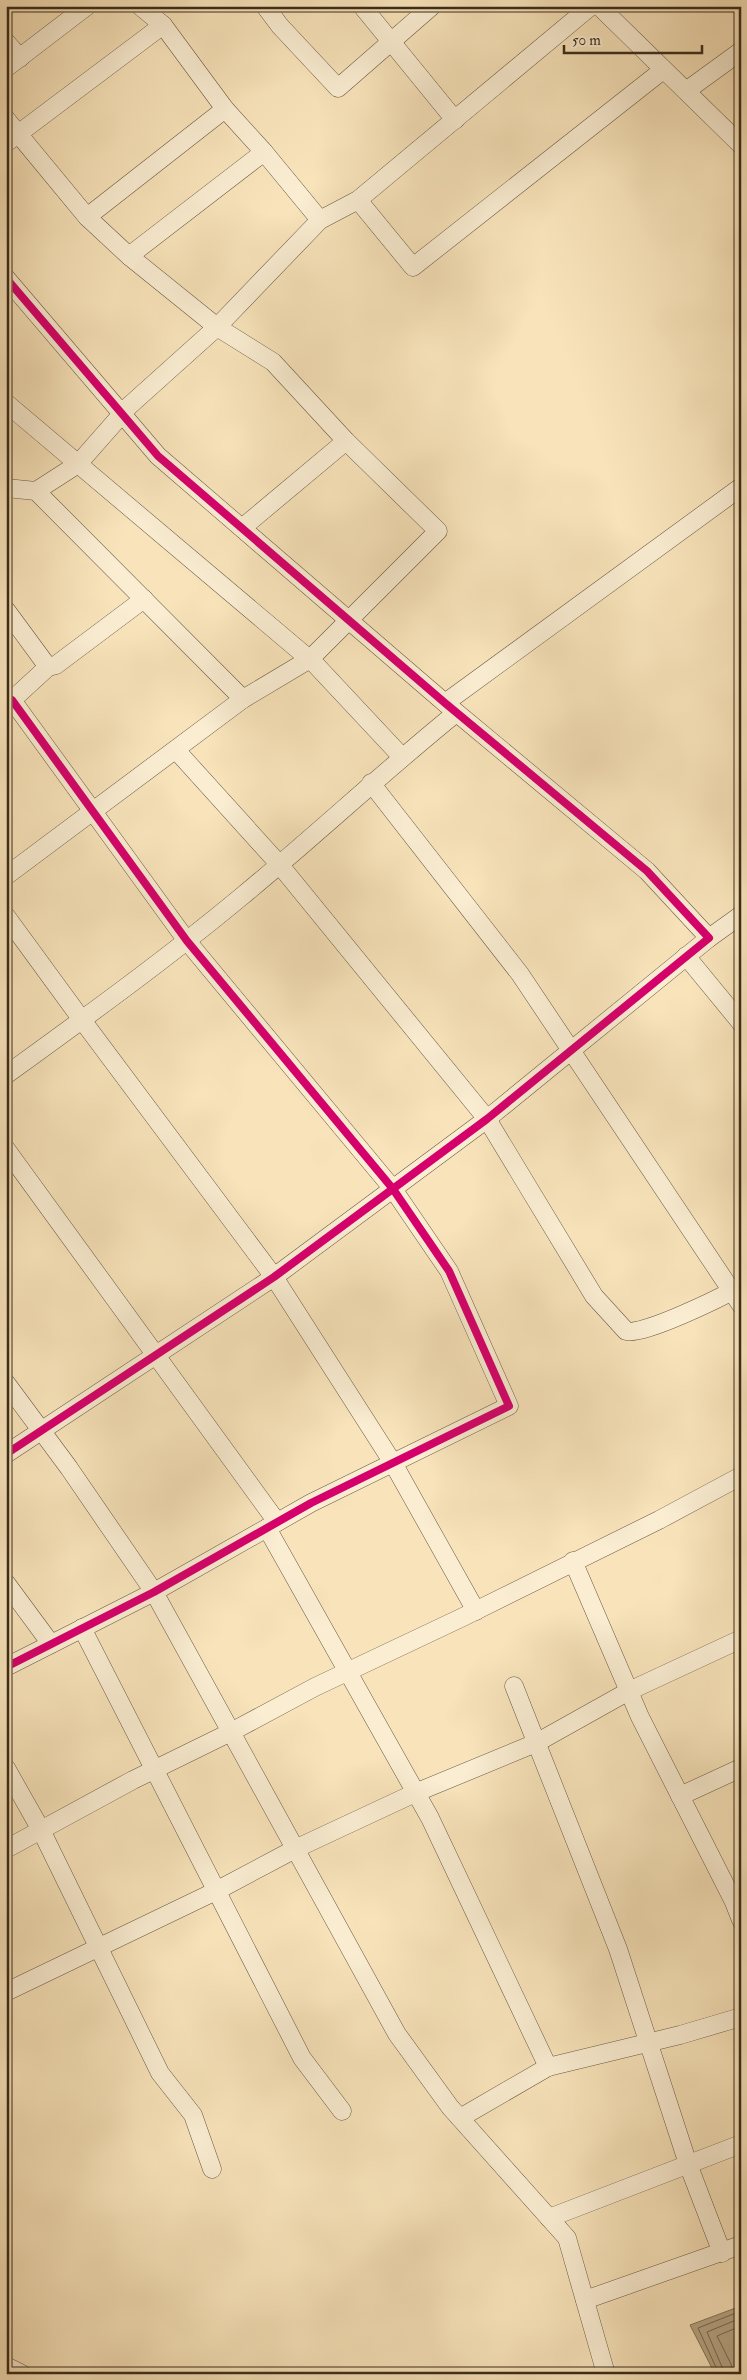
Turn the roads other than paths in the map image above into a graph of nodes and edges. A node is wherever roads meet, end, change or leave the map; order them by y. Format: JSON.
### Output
{"nodes":[{"id":1,"x":88,"y":6,"type":"edge"},
{"id":2,"x":140,"y":6,"type":"edge"},
{"id":3,"x":265,"y":6,"type":"edge"},
{"id":4,"x":362,"y":6,"type":"edge"},
{"id":5,"x":432,"y":6,"type":"edge"},
{"id":6,"x":592,"y":6,"type":"edge"},
{"id":7,"x":598,"y":6,"type":"edge"},
{"id":8,"x":163,"y":26,"type":"junction"},
{"id":9,"x":392,"y":41,"type":"junction"},
{"id":10,"x":6,"y":42,"type":"edge"},
{"id":11,"x":741,"y":51,"type":"edge"},
{"id":12,"x":13,"y":63,"type":"edge"},
{"id":13,"x":664,"y":70,"type":"junction"},
{"id":14,"x":686,"y":91,"type":"junction"},
{"id":15,"x":225,"y":109,"type":"junction"},
{"id":16,"x":6,"y":119,"type":"edge"},
{"id":17,"x":456,"y":120,"type":"junction"},
{"id":18,"x":12,"y":138,"type":"edge"},
{"id":19,"x":741,"y":145,"type":"edge"},
{"id":20,"x":264,"y":152,"type":"junction"},
{"id":21,"x":358,"y":200,"type":"junction"},
{"id":22,"x":88,"y":217,"type":"junction"},
{"id":23,"x":320,"y":220,"type":"junction"},
{"id":24,"x":129,"y":256,"type":"junction"},
{"id":25,"x":6,"y":278,"type":"edge"},
{"id":26,"x":216,"y":327,"type":"junction"},
{"id":27,"x":6,"y":402,"type":"edge"},
{"id":28,"x":122,"y":414,"type":"junction"},
{"id":29,"x":346,"y":441,"type":"junction"},
{"id":30,"x":78,"y":464,"type":"junction"},
{"id":31,"x":741,"y":487,"type":"edge"},
{"id":32,"x":6,"y":488,"type":"edge"},
{"id":33,"x":36,"y":491,"type":"junction"},
{"id":34,"x":242,"y":528,"type":"junction"},
{"id":35,"x":144,"y":599,"type":"junction"},
{"id":36,"x":6,"y":610,"type":"edge"},
{"id":37,"x":350,"y":620,"type":"junction"},
{"id":38,"x":310,"y":659,"type":"junction"},
{"id":39,"x":48,"y":667,"type":"junction"},
{"id":40,"x":243,"y":699,"type":"junction"},
{"id":41,"x":9,"y":701,"type":"edge"},
{"id":42,"x":451,"y":708,"type":"junction"},
{"id":43,"x":176,"y":750,"type":"junction"},
{"id":44,"x":402,"y":757,"type":"junction"},
{"id":45,"x":372,"y":783,"type":"junction"},
{"id":46,"x":93,"y":813,"type":"junction"},
{"id":47,"x":279,"y":864,"type":"junction"},
{"id":48,"x":6,"y":876,"type":"edge"},
{"id":49,"x":741,"y":915,"type":"edge"},
{"id":50,"x":6,"y":916,"type":"edge"},
{"id":51,"x":708,"y":938,"type":"junction"},
{"id":52,"x":187,"y":940,"type":"junction"},
{"id":53,"x":686,"y":956,"type":"junction"},
{"id":54,"x":82,"y":1020,"type":"junction"},
{"id":55,"x":741,"y":1023,"type":"edge"},
{"id":56,"x":572,"y":1050,"type":"junction"},
{"id":57,"x":6,"y":1075,"type":"edge"},
{"id":58,"x":487,"y":1119,"type":"junction"},
{"id":59,"x":6,"y":1149,"type":"edge"},
{"id":60,"x":393,"y":1189,"type":"junction"},
{"id":61,"x":274,"y":1277,"type":"junction"},
{"id":62,"x":738,"y":1294,"type":"edge"},
{"id":63,"x":155,"y":1355,"type":"junction"},
{"id":64,"x":6,"y":1384,"type":"edge"},
{"id":65,"x":41,"y":1431,"type":"junction"},
{"id":66,"x":6,"y":1454,"type":"edge"},
{"id":67,"x":392,"y":1463,"type":"junction"},
{"id":68,"x":741,"y":1476,"type":"edge"},
{"id":69,"x":272,"y":1525,"type":"junction"},
{"id":70,"x":573,"y":1561,"type":"junction"},
{"id":71,"x":6,"y":1583,"type":"edge"},
{"id":72,"x":154,"y":1592,"type":"junction"},
{"id":73,"x":476,"y":1610,"type":"junction"},
{"id":74,"x":82,"y":1628,"type":"junction"},
{"id":75,"x":741,"y":1639,"type":"edge"},
{"id":76,"x":51,"y":1644,"type":"junction"},
{"id":77,"x":6,"y":1667,"type":"edge"},
{"id":78,"x":347,"y":1672,"type":"junction"},
{"id":79,"x":514,"y":1686,"type":"dead end"},
{"id":80,"x":629,"y":1691,"type":"junction"},
{"id":81,"x":232,"y":1732,"type":"junction"},
{"id":82,"x":536,"y":1743,"type":"junction"},
{"id":83,"x":6,"y":1768,"type":"edge"},
{"id":84,"x":741,"y":1768,"type":"edge"},
{"id":85,"x":154,"y":1770,"type":"junction"},
{"id":86,"x":415,"y":1793,"type":"junction"},
{"id":87,"x":680,"y":1796,"type":"junction"},
{"id":88,"x":41,"y":1830,"type":"junction"},
{"id":89,"x":6,"y":1849,"type":"edge"},
{"id":90,"x":295,"y":1849,"type":"junction"},
{"id":91,"x":216,"y":1891,"type":"junction"},
{"id":92,"x":741,"y":1920,"type":"edge"},
{"id":93,"x":99,"y":1948,"type":"junction"},
{"id":94,"x":6,"y":1992,"type":"edge"},
{"id":95,"x":741,"y":2017,"type":"edge"},
{"id":96,"x":649,"y":2042,"type":"junction"},
{"id":97,"x":548,"y":2067,"type":"junction"},
{"id":98,"x":342,"y":2111,"type":"dead end"},
{"id":99,"x":460,"y":2118,"type":"junction"},
{"id":100,"x":741,"y":2144,"type":"edge"},
{"id":101,"x":688,"y":2164,"type":"junction"},
{"id":102,"x":212,"y":2168,"type":"dead end"},
{"id":103,"x":548,"y":2218,"type":"junction"},
{"id":104,"x":741,"y":2245,"type":"edge"},
{"id":105,"x":722,"y":2253,"type":"junction"},
{"id":106,"x":585,"y":2300,"type":"junction"},
{"id":107,"x":6,"y":2366,"type":"edge"},
{"id":108,"x":22,"y":2374,"type":"edge"},
{"id":109,"x":606,"y":2374,"type":"edge"}],
"edges":[{"from":1,"to":12,"type":"street"},
{"from":2,"to":8,"type":"street"},
{"from":3,"to":9,"type":"street"},
{"from":4,"to":9,"type":"street"},
{"from":5,"to":9,"type":"street"},
{"from":6,"to":17,"type":"street"},
{"from":7,"to":13,"type":"street"},
{"from":8,"to":15,"type":"street"},
{"from":8,"to":18,"type":"street"},
{"from":9,"to":17,"type":"street"},
{"from":10,"to":12,"type":"street"},
{"from":11,"to":14,"type":"street"},
{"from":13,"to":14,"type":"street"},
{"from":13,"to":21,"type":"street"},
{"from":14,"to":19,"type":"street"},
{"from":15,"to":20,"type":"street"},
{"from":15,"to":22,"type":"street"},
{"from":16,"to":18,"type":"street"},
{"from":17,"to":21,"type":"street"},
{"from":18,"to":22,"type":"street"},
{"from":20,"to":23,"type":"street"},
{"from":20,"to":24,"type":"street"},
{"from":21,"to":23,"type":"street"},
{"from":22,"to":24,"type":"street"},
{"from":23,"to":26,"type":"street"},
{"from":24,"to":26,"type":"street"},
{"from":25,"to":28,"type":"street"},
{"from":26,"to":28,"type":"street"},
{"from":26,"to":29,"type":"street"},
{"from":27,"to":30,"type":"street"},
{"from":28,"to":30,"type":"street"},
{"from":28,"to":34,"type":"street"},
{"from":29,"to":34,"type":"street"},
{"from":29,"to":37,"type":"street"},
{"from":30,"to":33,"type":"street"},
{"from":30,"to":38,"type":"street"},
{"from":31,"to":42,"type":"street"},
{"from":32,"to":33,"type":"street"},
{"from":33,"to":35,"type":"street"},
{"from":34,"to":37,"type":"street"},
{"from":35,"to":39,"type":"street"},
{"from":35,"to":40,"type":"street"},
{"from":36,"to":39,"type":"street"},
{"from":37,"to":38,"type":"street"},
{"from":37,"to":42,"type":"street"},
{"from":38,"to":40,"type":"street"},
{"from":38,"to":44,"type":"street"},
{"from":39,"to":41,"type":"street"},
{"from":40,"to":43,"type":"street"},
{"from":41,"to":46,"type":"street"},
{"from":42,"to":44,"type":"street"},
{"from":42,"to":51,"type":"street"},
{"from":43,"to":46,"type":"street"},
{"from":43,"to":47,"type":"street"},
{"from":44,"to":45,"type":"street"},
{"from":45,"to":47,"type":"street"},
{"from":45,"to":56,"type":"street"},
{"from":46,"to":48,"type":"street"},
{"from":46,"to":52,"type":"street"},
{"from":47,"to":52,"type":"street"},
{"from":47,"to":58,"type":"street"},
{"from":49,"to":51,"type":"street"},
{"from":50,"to":54,"type":"street"},
{"from":51,"to":53,"type":"street"},
{"from":52,"to":54,"type":"street"},
{"from":52,"to":60,"type":"street"},
{"from":53,"to":55,"type":"street"},
{"from":53,"to":56,"type":"street"},
{"from":54,"to":57,"type":"street"},
{"from":54,"to":61,"type":"street"},
{"from":56,"to":58,"type":"street"},
{"from":56,"to":62,"type":"street"},
{"from":58,"to":60,"type":"street"},
{"from":58,"to":62,"type":"street"},
{"from":59,"to":63,"type":"street"},
{"from":60,"to":61,"type":"street"},
{"from":60,"to":67,"type":"street"},
{"from":61,"to":63,"type":"street"},
{"from":61,"to":67,"type":"street"},
{"from":63,"to":65,"type":"street"},
{"from":63,"to":69,"type":"street"},
{"from":64,"to":65,"type":"street"},
{"from":65,"to":66,"type":"street"},
{"from":65,"to":72,"type":"street"},
{"from":67,"to":69,"type":"street"},
{"from":67,"to":73,"type":"street"},
{"from":68,"to":70,"type":"street"},
{"from":69,"to":72,"type":"street"},
{"from":69,"to":78,"type":"street"},
{"from":70,"to":73,"type":"street"},
{"from":70,"to":80,"type":"street"},
{"from":71,"to":76,"type":"street"},
{"from":72,"to":74,"type":"street"},
{"from":72,"to":81,"type":"street"},
{"from":73,"to":78,"type":"street"},
{"from":74,"to":76,"type":"street"},
{"from":74,"to":85,"type":"street"},
{"from":75,"to":80,"type":"street"},
{"from":76,"to":77,"type":"street"},
{"from":78,"to":81,"type":"street"},
{"from":78,"to":86,"type":"street"},
{"from":79,"to":82,"type":"street"},
{"from":80,"to":82,"type":"street"},
{"from":80,"to":87,"type":"street"},
{"from":81,"to":85,"type":"street"},
{"from":81,"to":90,"type":"street"},
{"from":82,"to":86,"type":"street"},
{"from":82,"to":96,"type":"street"},
{"from":83,"to":88,"type":"street"},
{"from":84,"to":87,"type":"street"},
{"from":85,"to":88,"type":"street"},
{"from":85,"to":91,"type":"street"},
{"from":86,"to":90,"type":"street"},
{"from":86,"to":97,"type":"street"},
{"from":87,"to":92,"type":"street"},
{"from":88,"to":89,"type":"street"},
{"from":88,"to":93,"type":"street"},
{"from":90,"to":91,"type":"street"},
{"from":90,"to":99,"type":"street"},
{"from":91,"to":93,"type":"street"},
{"from":91,"to":98,"type":"street"},
{"from":93,"to":94,"type":"street"},
{"from":93,"to":102,"type":"street"},
{"from":95,"to":96,"type":"street"},
{"from":96,"to":97,"type":"street"},
{"from":96,"to":101,"type":"street"},
{"from":97,"to":99,"type":"street"},
{"from":99,"to":103,"type":"street"},
{"from":100,"to":101,"type":"street"},
{"from":101,"to":103,"type":"street"},
{"from":101,"to":105,"type":"street"},
{"from":103,"to":106,"type":"street"},
{"from":104,"to":105,"type":"street"},
{"from":105,"to":106,"type":"street"},
{"from":106,"to":109,"type":"street"},
{"from":107,"to":108,"type":"street"}]}
